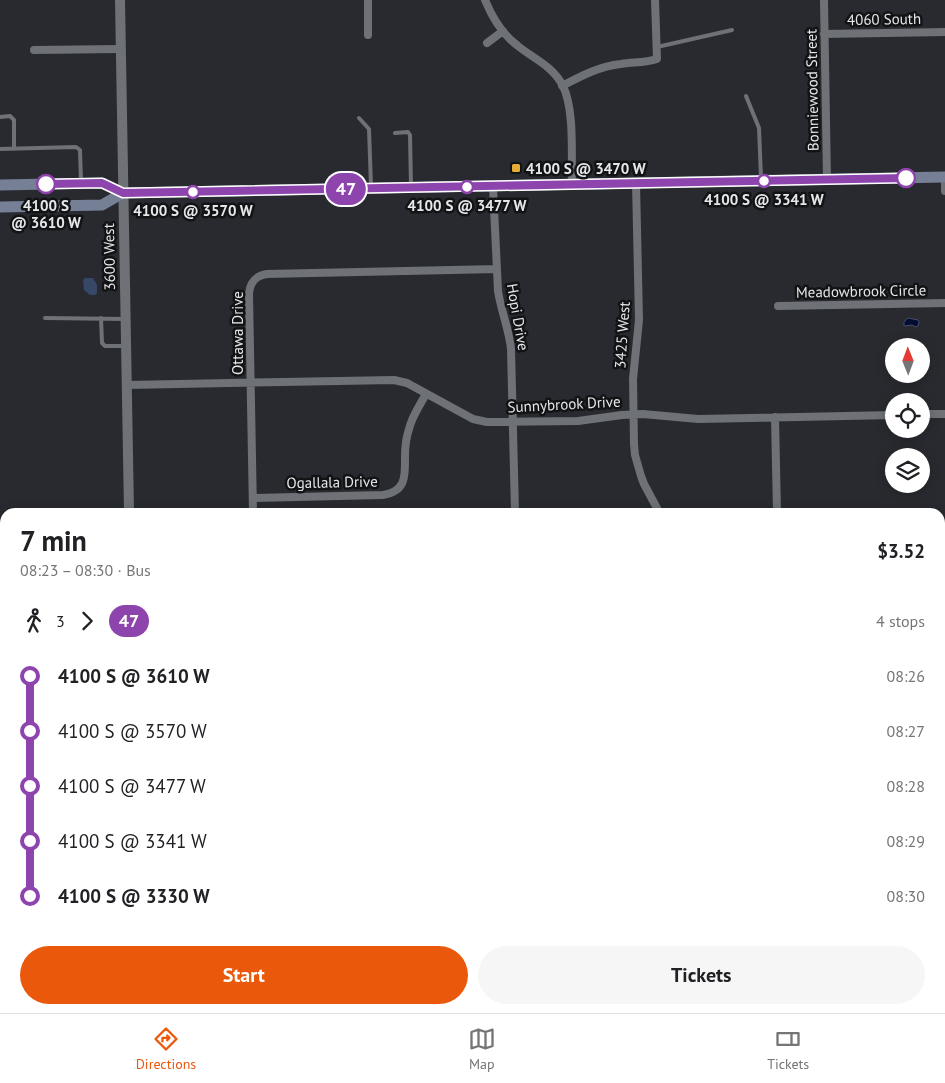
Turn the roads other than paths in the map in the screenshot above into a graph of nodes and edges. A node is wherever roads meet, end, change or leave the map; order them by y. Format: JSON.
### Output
{"nodes":[{"id":1,"x":120,"y":0,"type":"edge"},
{"id":2,"x":368,"y":0,"type":"edge"},
{"id":3,"x":485,"y":0,"type":"edge"},
{"id":4,"x":655,"y":0,"type":"edge"},
{"id":5,"x":824,"y":0,"type":"edge"},
{"id":6,"x":732,"y":30,"type":"dead end"},
{"id":7,"x":503,"y":31,"type":"junction"},
{"id":8,"x":945,"y":32,"type":"edge"},
{"id":9,"x":824,"y":34,"type":"junction"},
{"id":10,"x":368,"y":35,"type":"dead end"},
{"id":11,"x":487,"y":44,"type":"dead end"},
{"id":12,"x":657,"y":47,"type":"junction"},
{"id":13,"x":120,"y":49,"type":"junction"},
{"id":14,"x":34,"y":50,"type":"dead end"},
{"id":15,"x":562,"y":86,"type":"junction"},
{"id":16,"x":746,"y":96,"type":"dead end"},
{"id":17,"x":0,"y":117,"type":"edge"},
{"id":18,"x":359,"y":118,"type":"dead end"},
{"id":19,"x":395,"y":133,"type":"dead end"},
{"id":20,"x":0,"y":149,"type":"edge"},
{"id":21,"x":14,"y":149,"type":"junction"},
{"id":22,"x":945,"y":177,"type":"edge"},
{"id":23,"x":827,"y":180,"type":"junction"},
{"id":24,"x":761,"y":181,"type":"junction"},
{"id":25,"x":81,"y":184,"type":"junction"},
{"id":26,"x":636,"y":184,"type":"junction"},
{"id":27,"x":0,"y":185,"type":"edge"},
{"id":28,"x":572,"y":185,"type":"junction"},
{"id":29,"x":493,"y":187,"type":"junction"},
{"id":30,"x":371,"y":188,"type":"junction"},
{"id":31,"x":411,"y":188,"type":"junction"},
{"id":32,"x":945,"y":191,"type":"edge"},
{"id":33,"x":123,"y":193,"type":"junction"},
{"id":34,"x":0,"y":208,"type":"edge"},
{"id":35,"x":497,"y":269,"type":"junction"},
{"id":36,"x":945,"y":303,"type":"edge"},
{"id":37,"x":778,"y":306,"type":"dead end"},
{"id":38,"x":45,"y":318,"type":"dead end"},
{"id":39,"x":101,"y":318,"type":"junction"},
{"id":40,"x":125,"y":319,"type":"junction"},
{"id":41,"x":126,"y":346,"type":"junction"},
{"id":42,"x":251,"y":383,"type":"junction"},
{"id":43,"x":126,"y":386,"type":"junction"},
{"id":44,"x":426,"y":394,"type":"junction"},
{"id":45,"x":633,"y":414,"type":"junction"},
{"id":46,"x":930,"y":414,"type":"edge"},
{"id":47,"x":945,"y":414,"type":"edge"},
{"id":48,"x":885,"y":415,"type":"edge"},
{"id":49,"x":774,"y":417,"type":"junction"},
{"id":50,"x":513,"y":422,"type":"junction"},
{"id":51,"x":253,"y":498,"type":"junction"},
{"id":52,"x":129,"y":508,"type":"edge"},
{"id":53,"x":253,"y":508,"type":"edge"},
{"id":54,"x":515,"y":508,"type":"edge"},
{"id":55,"x":658,"y":508,"type":"edge"},
{"id":56,"x":777,"y":508,"type":"edge"}],
"edges":[{"from":1,"to":13,"type":"street","name":"3600 West"},
{"from":2,"to":10,"type":"street"},
{"from":3,"to":7,"type":"street"},
{"from":4,"to":12,"type":"street"},
{"from":5,"to":9,"type":"street","name":"Bonniewood Street"},
{"from":6,"to":12,"type":"lane"},
{"from":7,"to":11,"type":"street"},
{"from":7,"to":15,"type":"street"},
{"from":8,"to":9,"type":"street","name":"4060 South"},
{"from":9,"to":23,"type":"street","name":"Bonniewood Street"},
{"from":12,"to":15,"type":"street"},
{"from":13,"to":14,"type":"street"},
{"from":13,"to":33,"type":"street","name":"3600 West"},
{"from":15,"to":28,"type":"street"},
{"from":16,"to":24,"type":"lane"},
{"from":17,"to":21,"type":"lane"},
{"from":18,"to":30,"type":"lane"},
{"from":19,"to":31,"type":"lane"},
{"from":20,"to":21,"type":"lane"},
{"from":21,"to":25,"type":"lane"},
{"from":22,"to":23,"type":"main road"},
{"from":22,"to":32,"type":"street"},
{"from":23,"to":24,"type":"main road"},
{"from":24,"to":26,"type":"main road"},
{"from":25,"to":27,"type":"main road"},
{"from":25,"to":33,"type":"main road"},
{"from":26,"to":28,"type":"main road"},
{"from":26,"to":45,"type":"street","name":"3425 West"},
{"from":28,"to":29,"type":"main road"},
{"from":29,"to":31,"type":"main road"},
{"from":29,"to":35,"type":"street","name":"Hopi Drive"},
{"from":30,"to":31,"type":"main road"},
{"from":30,"to":33,"type":"main road"},
{"from":33,"to":34,"type":"main road"},
{"from":33,"to":40,"type":"street","name":"3600 West"},
{"from":35,"to":42,"type":"street","name":"Ottawa Drive"},
{"from":35,"to":50,"type":"street","name":"Hopi Drive"},
{"from":36,"to":37,"type":"street","name":"Meadowbrook Circle"},
{"from":38,"to":39,"type":"lane"},
{"from":39,"to":40,"type":"lane"},
{"from":39,"to":41,"type":"lane"},
{"from":40,"to":41,"type":"street","name":"3600 West"},
{"from":41,"to":43,"type":"street","name":"3600 West"},
{"from":42,"to":43,"type":"street","name":"Sunnybrook Drive"},
{"from":42,"to":44,"type":"street","name":"Sunnybrook Drive"},
{"from":42,"to":51,"type":"street","name":"Ottawa Drive"},
{"from":43,"to":52,"type":"street","name":"3600 West"},
{"from":44,"to":50,"type":"street","name":"Sunnybrook Drive"},
{"from":44,"to":51,"type":"street","name":"Ogallala Drive"},
{"from":45,"to":49,"type":"street","name":"Sunnybrook Drive"},
{"from":45,"to":50,"type":"street","name":"Sunnybrook Drive"},
{"from":45,"to":55,"type":"street","name":"3425 West"},
{"from":46,"to":47,"type":"street"},
{"from":48,"to":49,"type":"street","name":"Sunnybrook Drive"},
{"from":49,"to":56,"type":"street"},
{"from":50,"to":54,"type":"street","name":"Hopi Drive"},
{"from":51,"to":53,"type":"street","name":"Ottawa Drive"}]}
